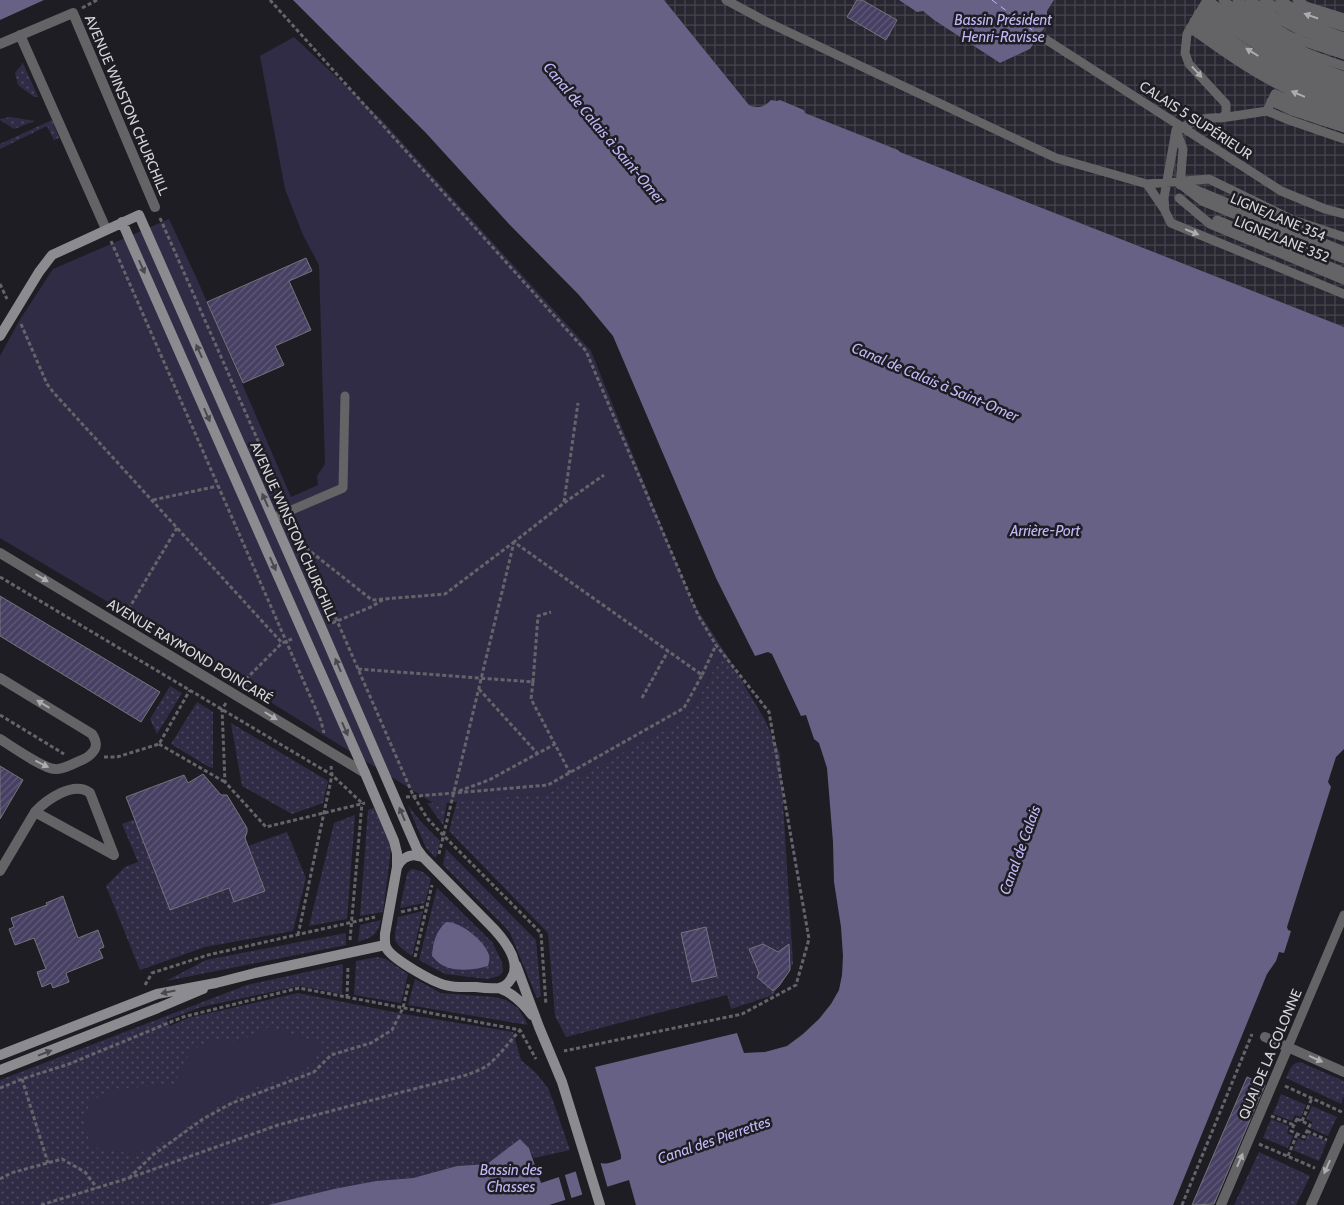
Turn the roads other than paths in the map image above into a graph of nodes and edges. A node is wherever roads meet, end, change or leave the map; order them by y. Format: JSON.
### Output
{"nodes":[{"id":1,"x":726,"y":0,"type":"edge"},
{"id":2,"x":1223,"y":0,"type":"edge"},
{"id":3,"x":1237,"y":0,"type":"edge"},
{"id":4,"x":1250,"y":0,"type":"edge"},
{"id":5,"x":1264,"y":0,"type":"edge"},
{"id":6,"x":1280,"y":0,"type":"edge"},
{"id":7,"x":1297,"y":0,"type":"edge"},
{"id":8,"x":1200,"y":12,"type":"edge"},
{"id":9,"x":1344,"y":18,"type":"edge"},
{"id":10,"x":1344,"y":28,"type":"edge"},
{"id":11,"x":1040,"y":35,"type":"dead end"},
{"id":12,"x":20,"y":36,"type":"junction"},
{"id":13,"x":1344,"y":37,"type":"edge"},
{"id":14,"x":0,"y":44,"type":"edge"},
{"id":15,"x":1344,"y":46,"type":"edge"},
{"id":16,"x":1344,"y":55,"type":"edge"},
{"id":17,"x":1344,"y":66,"type":"edge"},
{"id":18,"x":1344,"y":76,"type":"edge"},
{"id":19,"x":1344,"y":84,"type":"edge"},
{"id":20,"x":1344,"y":93,"type":"edge"},
{"id":21,"x":1273,"y":97,"type":"junction"},
{"id":22,"x":1344,"y":102,"type":"edge"},
{"id":23,"x":1344,"y":110,"type":"edge"},
{"id":24,"x":1268,"y":111,"type":"junction"},
{"id":25,"x":1221,"y":118,"type":"junction"},
{"id":26,"x":1344,"y":120,"type":"edge"},
{"id":27,"x":1344,"y":128,"type":"edge"},
{"id":28,"x":1176,"y":130,"type":"junction"},
{"id":29,"x":1344,"y":139,"type":"edge"},
{"id":30,"x":1166,"y":182,"type":"junction"},
{"id":31,"x":1180,"y":182,"type":"junction"},
{"id":32,"x":1147,"y":184,"type":"junction"},
{"id":33,"x":1205,"y":197,"type":"junction"},
{"id":34,"x":156,"y":208,"type":"dead end"},
{"id":35,"x":1165,"y":211,"type":"junction"},
{"id":36,"x":1344,"y":214,"type":"edge"},
{"id":37,"x":122,"y":222,"type":"junction"},
{"id":38,"x":1212,"y":222,"type":"junction"},
{"id":39,"x":106,"y":229,"type":"junction"},
{"id":40,"x":1344,"y":237,"type":"edge"},
{"id":41,"x":1344,"y":251,"type":"edge"},
{"id":42,"x":1344,"y":259,"type":"edge"},
{"id":43,"x":1344,"y":272,"type":"edge"},
{"id":44,"x":1344,"y":280,"type":"edge"},
{"id":45,"x":1344,"y":294,"type":"edge"},
{"id":46,"x":0,"y":336,"type":"edge"},
{"id":47,"x":345,"y":396,"type":"dead end"},
{"id":48,"x":273,"y":518,"type":"junction"},
{"id":49,"x":0,"y":553,"type":"edge"},
{"id":50,"x":0,"y":678,"type":"edge"},
{"id":51,"x":0,"y":739,"type":"edge"},
{"id":52,"x":365,"y":773,"type":"junction"},
{"id":53,"x":35,"y":812,"type":"junction"},
{"id":54,"x":423,"y":858,"type":"junction"},
{"id":55,"x":398,"y":867,"type":"junction"},
{"id":56,"x":0,"y":872,"type":"edge"},
{"id":57,"x":1344,"y":915,"type":"edge"},
{"id":58,"x":385,"y":945,"type":"junction"},
{"id":59,"x":513,"y":959,"type":"junction"},
{"id":60,"x":216,"y":983,"type":"junction"},
{"id":61,"x":499,"y":988,"type":"junction"},
{"id":62,"x":539,"y":1027,"type":"junction"},
{"id":63,"x":1265,"y":1037,"type":"road end"},
{"id":64,"x":1288,"y":1047,"type":"junction"},
{"id":65,"x":0,"y":1055,"type":"edge"},
{"id":66,"x":0,"y":1070,"type":"edge"},
{"id":67,"x":1344,"y":1072,"type":"edge"},
{"id":68,"x":1344,"y":1130,"type":"edge"},
{"id":69,"x":600,"y":1205,"type":"edge"},
{"id":70,"x":1221,"y":1205,"type":"edge"},
{"id":71,"x":1311,"y":1205,"type":"edge"}],
"edges":[{"from":1,"to":32,"type":"lane"},
{"from":2,"to":17,"type":"lane"},
{"from":3,"to":16,"type":"lane"},
{"from":4,"to":15,"type":"lane"},
{"from":5,"to":13,"type":"lane"},
{"from":10,"to":6,"type":"lane","one_way":true},
{"from":7,"to":9,"type":"lane"},
{"from":8,"to":18,"type":"lane"},
{"from":8,"to":19,"type":"lane"},
{"from":20,"to":8,"type":"lane","one_way":true},
{"from":8,"to":22,"type":"lane"},
{"from":23,"to":8,"type":"lane","one_way":true},
{"from":8,"to":25,"type":"lane","one_way":true},
{"from":11,"to":36,"type":"lane","name":"CALAIS 5 SUPÉRIEUR"},
{"from":12,"to":14,"type":"street"},
{"from":12,"to":34,"type":"street","name":"AVENUE WINSTON CHURCHILL"},
{"from":12,"to":39,"type":"street"},
{"from":21,"to":24,"type":"lane"},
{"from":21,"to":26,"type":"lane"},
{"from":21,"to":27,"type":"lane"},
{"from":24,"to":25,"type":"lane"},
{"from":24,"to":29,"type":"lane"},
{"from":25,"to":28,"type":"lane"},
{"from":28,"to":30,"type":"lane"},
{"from":28,"to":31,"type":"lane"},
{"from":30,"to":31,"type":"lane"},
{"from":30,"to":32,"type":"lane"},
{"from":30,"to":35,"type":"lane"},
{"from":31,"to":33,"type":"lane"},
{"from":31,"to":38,"type":"lane"},
{"from":31,"to":40,"type":"lane"},
{"from":32,"to":35,"type":"lane"},
{"from":33,"to":41,"type":"lane"},
{"from":33,"to":42,"type":"lane","name":"LIGNE/LANE 354"},
{"from":35,"to":45,"type":"lane","one_way":true},
{"from":37,"to":39,"type":"street"},
{"from":48,"to":37,"type":"street","name":"AVENUE WINSTON CHURCHILL","one_way":true},
{"from":37,"to":52,"type":"street","one_way":true},
{"from":38,"to":43,"type":"lane"},
{"from":38,"to":44,"type":"lane","name":"LIGNE/LANE 352"},
{"from":39,"to":46,"type":"street"},
{"from":47,"to":48,"type":"lane"},
{"from":54,"to":48,"type":"street","name":"AVENUE WINSTON CHURCHILL","one_way":true},
{"from":49,"to":52,"type":"street","name":"AVENUE RAYMOND POINCARÉ","one_way":true},
{"from":51,"to":50,"type":"street","one_way":true},
{"from":52,"to":55,"type":"street"},
{"from":53,"to":53,"type":"street"},
{"from":53,"to":56,"type":"street"},
{"from":54,"to":55,"type":"street"},
{"from":54,"to":59,"type":"street","name":"AVENUE WINSTON CHURCHILL"},
{"from":55,"to":58,"type":"street"},
{"from":57,"to":64,"type":"lane","name":"QUAI DE LA COLONNE"},
{"from":58,"to":60,"type":"street"},
{"from":58,"to":61,"type":"street"},
{"from":59,"to":61,"type":"street"},
{"from":59,"to":62,"type":"street","name":"AVENUE WINSTON CHURCHILL"},
{"from":60,"to":65,"type":"street","one_way":true},
{"from":66,"to":60,"type":"street","one_way":true},
{"from":61,"to":62,"type":"street"},
{"from":62,"to":69,"type":"street"},
{"from":63,"to":64,"type":"street"},
{"from":64,"to":67,"type":"street","one_way":true},
{"from":70,"to":64,"type":"street","name":"QUAI DE LA COLONNE","one_way":true},
{"from":68,"to":71,"type":"street","one_way":true}]}
